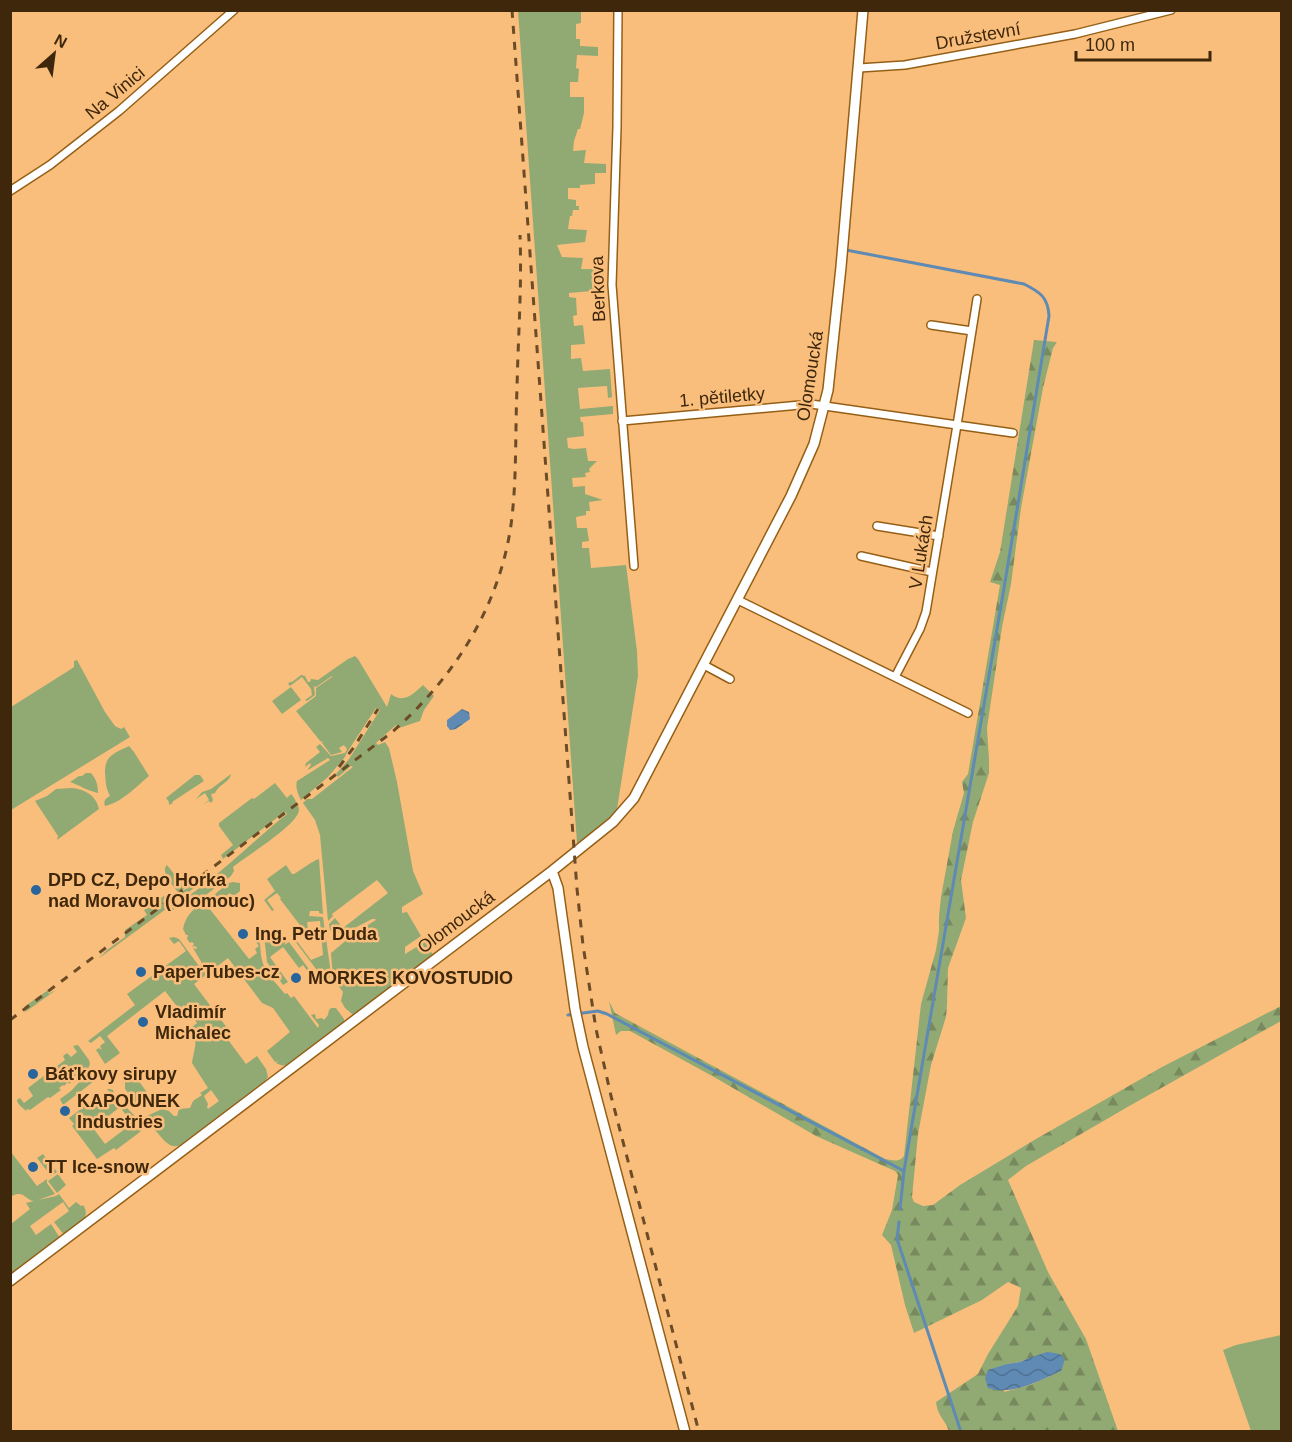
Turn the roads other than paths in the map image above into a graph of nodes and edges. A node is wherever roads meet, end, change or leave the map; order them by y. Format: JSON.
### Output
{"nodes":[{"id":1,"x":234,"y":10,"type":"edge"},
{"id":2,"x":618,"y":10,"type":"edge"},
{"id":3,"x":863,"y":10,"type":"edge"},
{"id":4,"x":1171,"y":10,"type":"edge"},
{"id":5,"x":859,"y":68,"type":"junction"},
{"id":6,"x":10,"y":191,"type":"edge"},
{"id":7,"x":978,"y":299,"type":"dead end"},
{"id":8,"x":931,"y":325,"type":"dead end"},
{"id":9,"x":972,"y":332,"type":"junction"},
{"id":10,"x":825,"y":406,"type":"junction"},
{"id":11,"x":622,"y":421,"type":"junction"},
{"id":12,"x":957,"y":425,"type":"junction"},
{"id":13,"x":1013,"y":433,"type":"dead end"},
{"id":14,"x":877,"y":526,"type":"dead end"},
{"id":15,"x":939,"y":536,"type":"junction"},
{"id":16,"x":861,"y":556,"type":"dead end"},
{"id":17,"x":634,"y":566,"type":"dead end"},
{"id":18,"x":932,"y":572,"type":"junction"},
{"id":19,"x":738,"y":600,"type":"junction"},
{"id":20,"x":704,"y":665,"type":"junction"},
{"id":21,"x":896,"y":677,"type":"junction"},
{"id":22,"x":730,"y":679,"type":"dead end"},
{"id":23,"x":968,"y":713,"type":"dead end"},
{"id":24,"x":552,"y":870,"type":"junction"},
{"id":25,"x":10,"y":1281,"type":"edge"},
{"id":26,"x":685,"y":1431,"type":"edge"}],
"edges":[{"from":1,"to":6,"type":"street","name":"Na Vinici"},
{"from":2,"to":11,"type":"street","name":"Berkova"},
{"from":3,"to":5,"type":"street","name":"Olomoucká"},
{"from":4,"to":5,"type":"street","name":"Družstevní"},
{"from":5,"to":10,"type":"street","name":"Olomoucká"},
{"from":7,"to":9,"type":"street","name":"V Lukách"},
{"from":8,"to":9,"type":"street"},
{"from":9,"to":12,"type":"street","name":"V Lukách"},
{"from":10,"to":11,"type":"street","name":"1. pětiletky"},
{"from":10,"to":12,"type":"street"},
{"from":10,"to":19,"type":"street","name":"Olomoucká"},
{"from":11,"to":17,"type":"street","name":"Berkova"},
{"from":12,"to":13,"type":"street"},
{"from":12,"to":15,"type":"street","name":"V Lukách"},
{"from":14,"to":15,"type":"street"},
{"from":15,"to":18,"type":"street","name":"V Lukách"},
{"from":16,"to":18,"type":"street"},
{"from":18,"to":21,"type":"street","name":"V Lukách"},
{"from":19,"to":20,"type":"street","name":"Olomoucká"},
{"from":19,"to":21,"type":"street"},
{"from":20,"to":22,"type":"street"},
{"from":20,"to":24,"type":"street","name":"Olomoucká"},
{"from":21,"to":23,"type":"street"},
{"from":24,"to":25,"type":"street","name":"Olomoucká"},
{"from":24,"to":26,"type":"street"}]}
